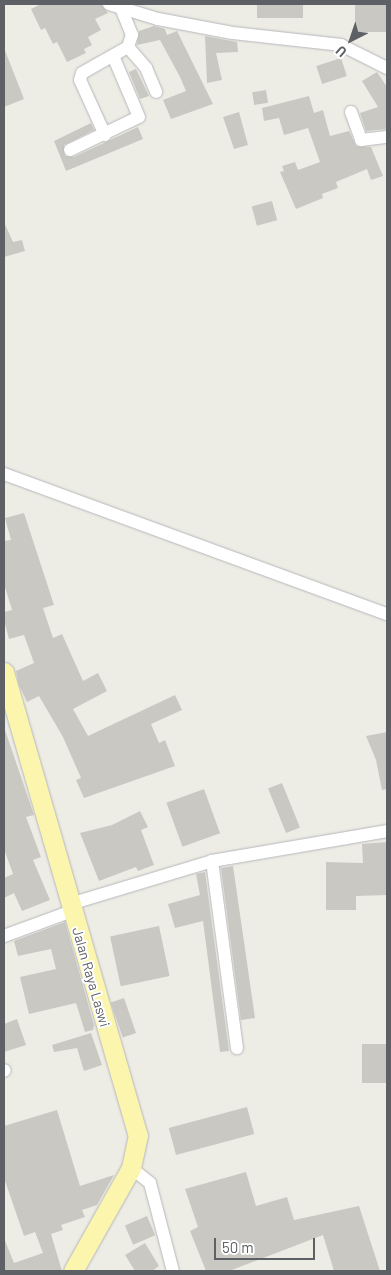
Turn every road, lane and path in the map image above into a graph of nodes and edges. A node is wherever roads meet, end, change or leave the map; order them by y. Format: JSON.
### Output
{"nodes":[{"id":1,"x":109,"y":4,"type":"edge"},
{"id":2,"x":122,"y":10,"type":"junction"},
{"id":3,"x":128,"y":47,"type":"junction"},
{"id":4,"x":114,"y":58,"type":"junction"},
{"id":5,"x":387,"y":68,"type":"edge"},
{"id":6,"x":156,"y":92,"type":"dead end"},
{"id":7,"x":351,"y":112,"type":"dead end"},
{"id":8,"x":105,"y":135,"type":"junction"},
{"id":9,"x":387,"y":137,"type":"edge"},
{"id":10,"x":70,"y":150,"type":"dead end"},
{"id":11,"x":4,"y":474,"type":"edge"},
{"id":12,"x":387,"y":614,"type":"edge"},
{"id":13,"x":4,"y":672,"type":"edge"},
{"id":14,"x":387,"y":831,"type":"edge"},
{"id":15,"x":208,"y":860,"type":"junction"},
{"id":16,"x":70,"y":904,"type":"junction"},
{"id":17,"x":4,"y":936,"type":"edge"},
{"id":18,"x":237,"y":1048,"type":"dead end"},
{"id":19,"x":143,"y":1176,"type":"junction"},
{"id":20,"x":73,"y":1271,"type":"edge"},
{"id":21,"x":173,"y":1271,"type":"edge"}],
"edges":[{"from":1,"to":2,"type":"street"},
{"from":2,"to":3,"type":"street"},
{"from":2,"to":5,"type":"street"},
{"from":3,"to":4,"type":"street"},
{"from":3,"to":6,"type":"street"},
{"from":4,"to":8,"type":"street"},
{"from":4,"to":8,"type":"street"},
{"from":7,"to":9,"type":"street"},
{"from":8,"to":10,"type":"street"},
{"from":11,"to":12,"type":"street"},
{"from":13,"to":16,"type":"main road","name":"Jalan Raya Laswi"},
{"from":14,"to":15,"type":"street"},
{"from":15,"to":16,"type":"street"},
{"from":15,"to":18,"type":"street"},
{"from":16,"to":17,"type":"street"},
{"from":16,"to":19,"type":"main road","name":"Jalan Raya Laswi"},
{"from":19,"to":20,"type":"main road","name":"Jalan Raya Laswi"},
{"from":19,"to":21,"type":"street"}]}
